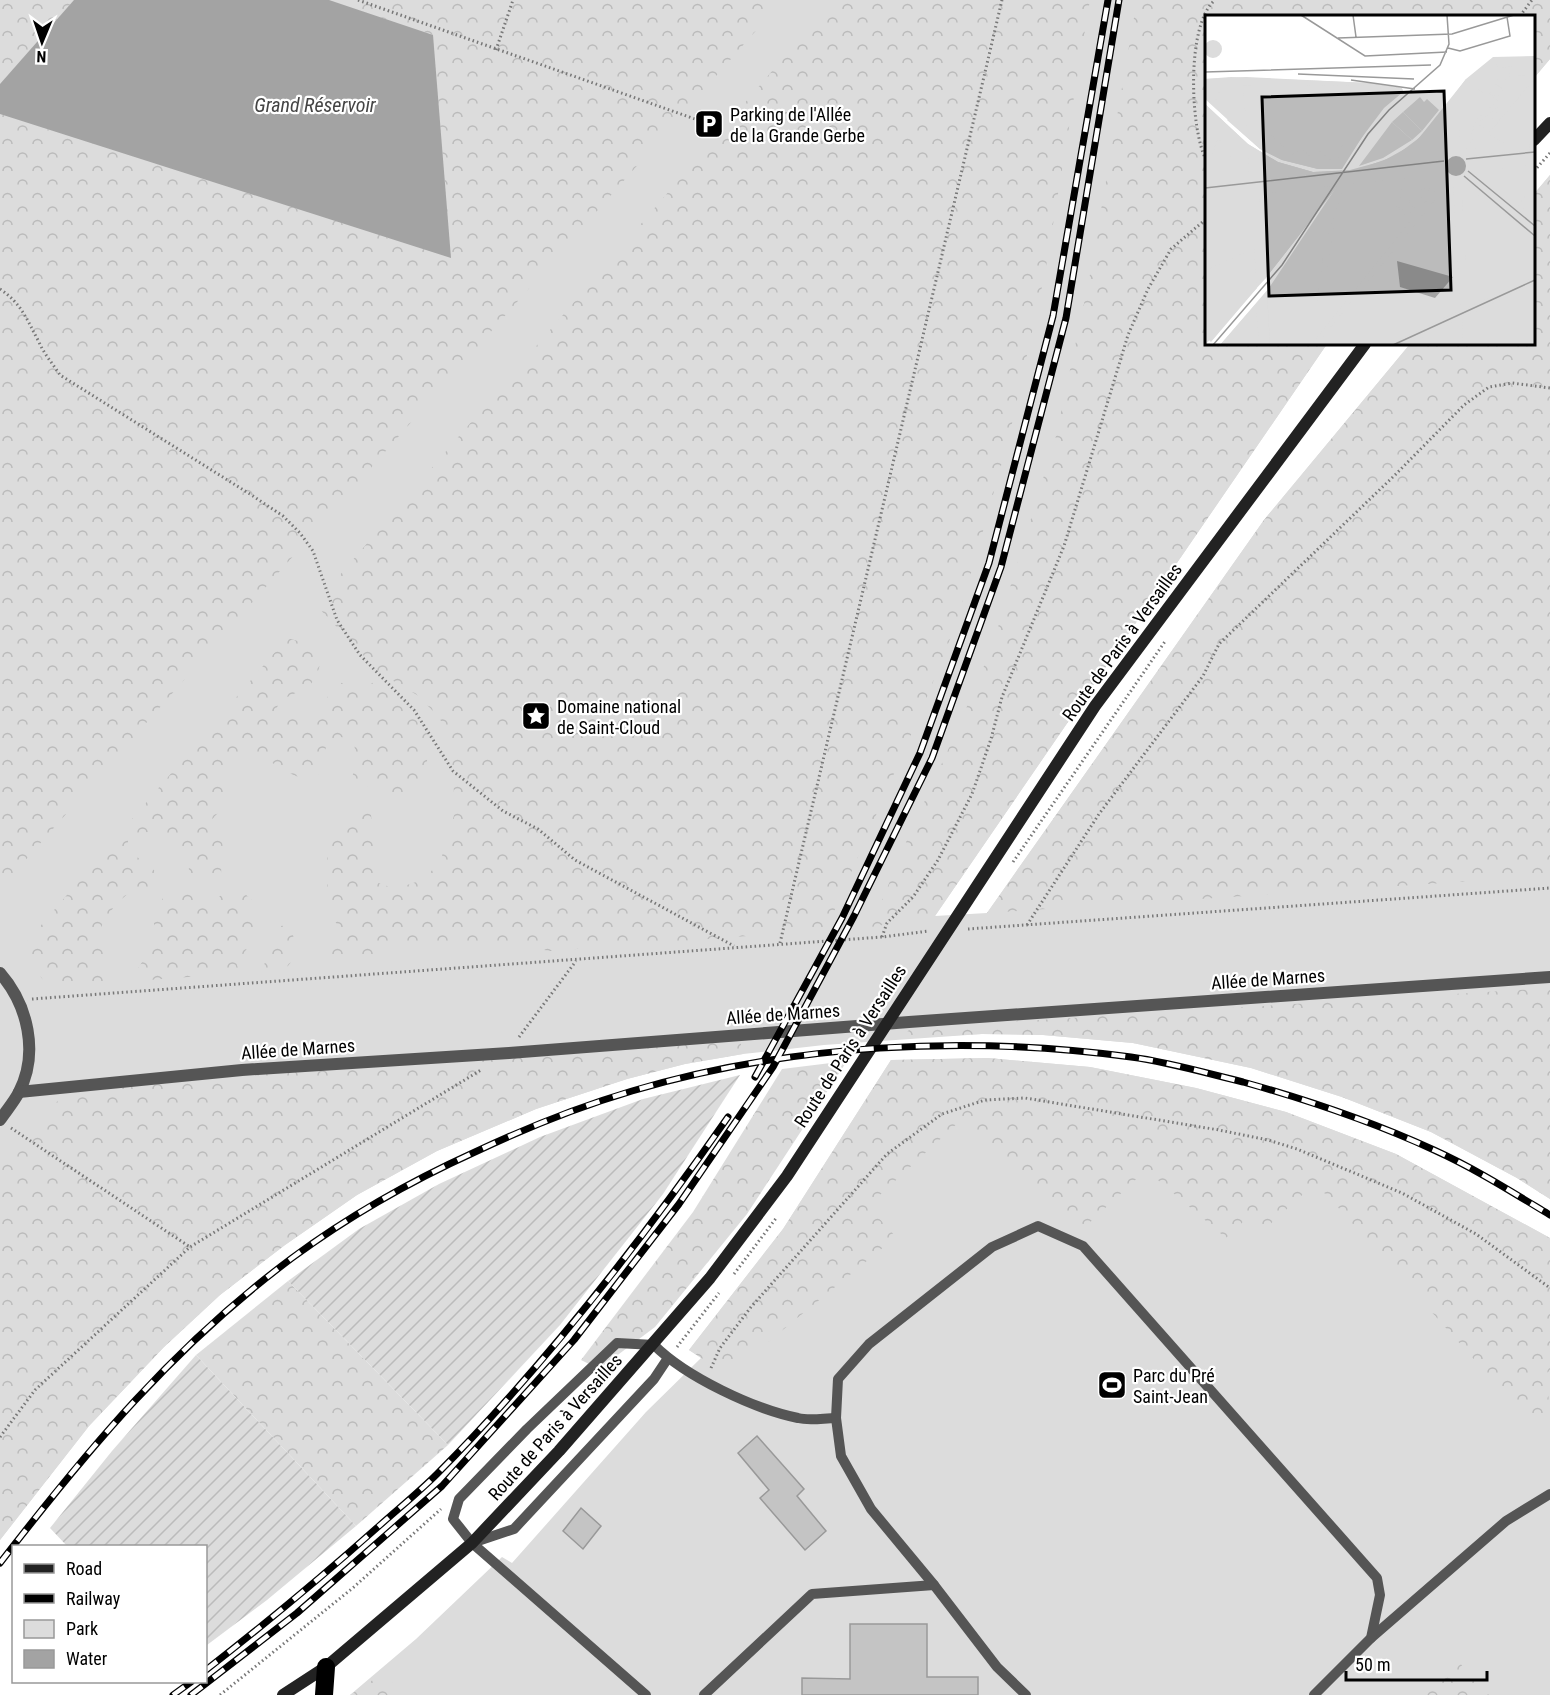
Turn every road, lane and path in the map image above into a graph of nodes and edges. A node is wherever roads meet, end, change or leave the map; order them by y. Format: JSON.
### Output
{"nodes":[{"id":1,"x":358,"y":0,"type":"edge"},
{"id":2,"x":513,"y":0,"type":"edge"},
{"id":3,"x":1002,"y":0,"type":"edge"},
{"id":4,"x":1215,"y":0,"type":"edge"},
{"id":5,"x":1532,"y":0,"type":"edge"},
{"id":6,"x":1521,"y":15,"type":"edge"},
{"id":7,"x":496,"y":50,"type":"junction"},
{"id":8,"x":1550,"y":123,"type":"edge"},
{"id":9,"x":709,"y":124,"type":"dead end"},
{"id":10,"x":1535,"y":138,"type":"edge"},
{"id":11,"x":1550,"y":153,"type":"edge"},
{"id":12,"x":1205,"y":156,"type":"edge"},
{"id":13,"x":1535,"y":169,"type":"edge"},
{"id":14,"x":1205,"y":220,"type":"edge"},
{"id":15,"x":0,"y":289,"type":"edge"},
{"id":16,"x":1364,"y":345,"type":"edge"},
{"id":17,"x":1550,"y":388,"type":"edge"},
{"id":18,"x":1169,"y":635,"type":"dead end"},
{"id":19,"x":1013,"y":863,"type":"dead end"},
{"id":20,"x":1550,"y":888,"type":"edge"},
{"id":21,"x":1027,"y":925,"type":"junction"},
{"id":22,"x":983,"y":928,"type":"dead end"},
{"id":23,"x":930,"y":931,"type":"dead end"},
{"id":24,"x":882,"y":936,"type":"junction"},
{"id":25,"x":780,"y":943,"type":"junction"},
{"id":26,"x":736,"y":947,"type":"junction"},
{"id":27,"x":576,"y":960,"type":"junction"},
{"id":28,"x":0,"y":973,"type":"edge"},
{"id":29,"x":1550,"y":976,"type":"edge"},
{"id":30,"x":19,"y":1000,"type":"junction"},
{"id":31,"x":509,"y":1053,"type":"junction"},
{"id":32,"x":19,"y":1092,"type":"junction"},
{"id":33,"x":5,"y":1123,"type":"edge"},
{"id":34,"x":190,"y":1247,"type":"junction"},
{"id":35,"x":1550,"y":1288,"type":"edge"},
{"id":36,"x":654,"y":1345,"type":"junction"},
{"id":37,"x":668,"y":1358,"type":"junction"},
{"id":38,"x":705,"y":1381,"type":"junction"},
{"id":39,"x":836,"y":1418,"type":"junction"},
{"id":40,"x":0,"y":1437,"type":"edge"},
{"id":41,"x":1550,"y":1494,"type":"edge"},
{"id":42,"x":461,"y":1498,"type":"junction"},
{"id":43,"x":472,"y":1543,"type":"junction"},
{"id":44,"x":934,"y":1585,"type":"junction"},
{"id":45,"x":1371,"y":1638,"type":"junction"},
{"id":46,"x":326,"y":1667,"type":"junction"},
{"id":47,"x":220,"y":1695,"type":"edge"},
{"id":48,"x":283,"y":1695,"type":"edge"},
{"id":49,"x":298,"y":1695,"type":"edge"},
{"id":50,"x":324,"y":1695,"type":"edge"},
{"id":51,"x":646,"y":1695,"type":"edge"},
{"id":52,"x":704,"y":1695,"type":"edge"},
{"id":53,"x":1026,"y":1695,"type":"edge"},
{"id":54,"x":1314,"y":1695,"type":"edge"}],
"edges":[{"from":1,"to":7,"type":"path"},
{"from":2,"to":7,"type":"path"},
{"from":3,"to":25,"type":"path"},
{"from":4,"to":12,"type":"path"},
{"from":5,"to":6,"type":"path"},
{"from":7,"to":9,"type":"path"},
{"from":8,"to":10,"type":"main road"},
{"from":11,"to":13,"type":"path"},
{"from":14,"to":24,"type":"path"},
{"from":15,"to":26,"type":"path"},
{"from":16,"to":36,"type":"main road","name":"Route de Paris à Versailles"},
{"from":17,"to":21,"type":"path"},
{"from":18,"to":19,"type":"path"},
{"from":20,"to":21,"type":"path"},
{"from":21,"to":22,"type":"path"},
{"from":23,"to":24,"type":"path"},
{"from":24,"to":25,"type":"path"},
{"from":25,"to":26,"type":"path"},
{"from":26,"to":27,"type":"path"},
{"from":27,"to":30,"type":"path"},
{"from":27,"to":31,"type":"path"},
{"from":28,"to":30,"type":"street"},
{"from":29,"to":31,"type":"street","name":"Allée de Marnes"},
{"from":30,"to":32,"type":"street"},
{"from":31,"to":32,"type":"street","name":"Allée de Marnes"},
{"from":31,"to":34,"type":"path"},
{"from":32,"to":33,"type":"street"},
{"from":33,"to":34,"type":"path"},
{"from":34,"to":40,"type":"path"},
{"from":35,"to":38,"type":"path"},
{"from":36,"to":37,"type":"lane"},
{"from":36,"to":42,"type":"lane"},
{"from":36,"to":43,"type":"main road","name":"Route de Paris à Versailles"},
{"from":37,"to":38,"type":"lane"},
{"from":37,"to":43,"type":"lane"},
{"from":38,"to":39,"type":"lane"},
{"from":39,"to":44,"type":"lane"},
{"from":39,"to":45,"type":"lane"},
{"from":41,"to":45,"type":"lane"},
{"from":42,"to":43,"type":"lane"},
{"from":42,"to":47,"type":"path"},
{"from":43,"to":46,"type":"main road","name":"Route de Paris à Versailles"},
{"from":43,"to":51,"type":"lane"},
{"from":44,"to":52,"type":"lane"},
{"from":44,"to":53,"type":"lane"},
{"from":45,"to":54,"type":"lane"},
{"from":46,"to":48,"type":"main road","name":"Route de Paris à Versailles"},
{"from":46,"to":49,"type":"main road"},
{"from":46,"to":50,"type":"highway"}]}
